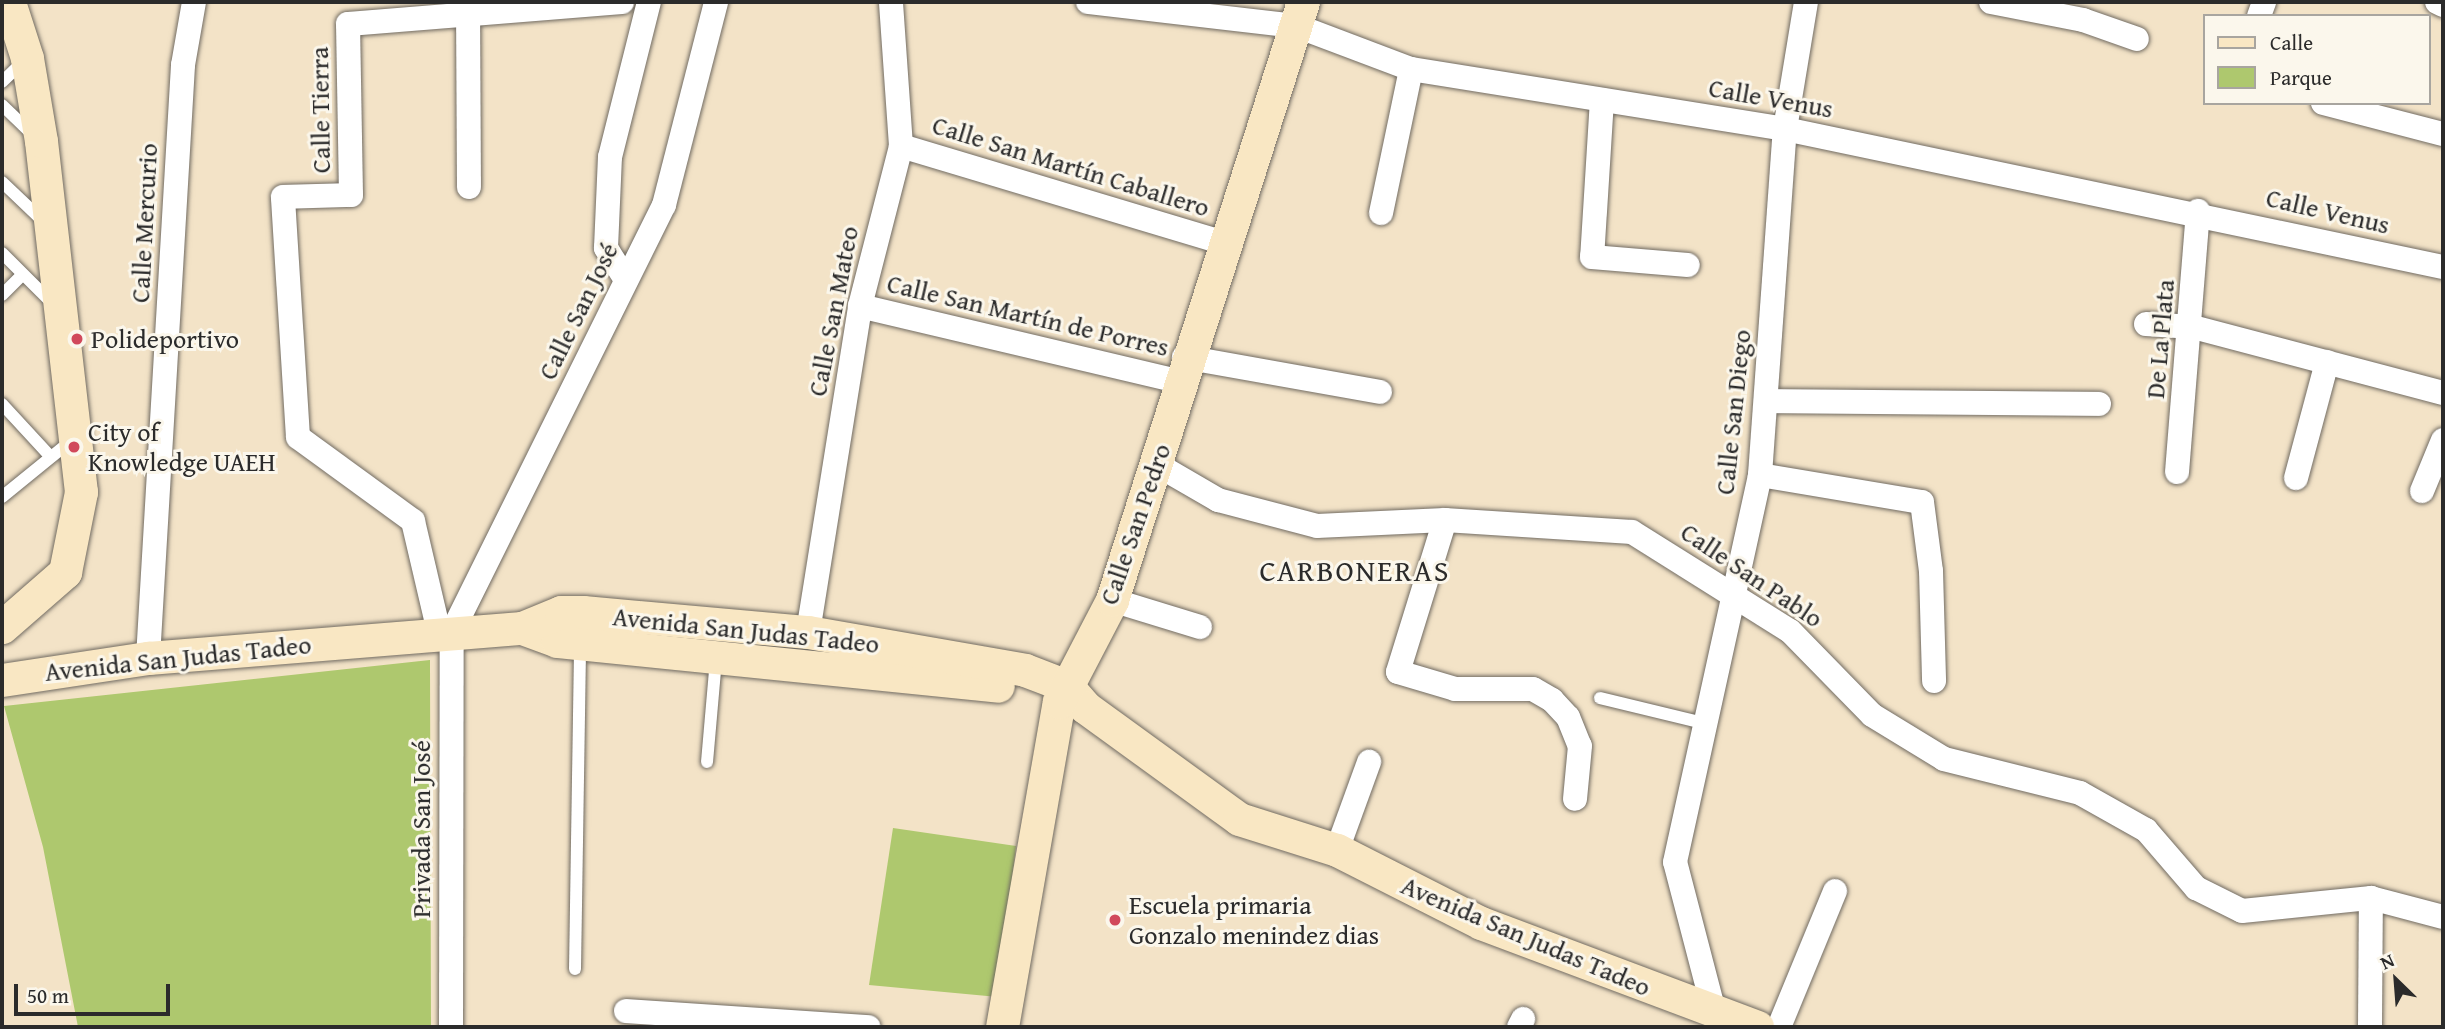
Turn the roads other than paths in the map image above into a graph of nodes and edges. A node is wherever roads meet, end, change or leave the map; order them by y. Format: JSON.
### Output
{"nodes":[{"id":1,"x":9,"y":2,"type":"edge"},
{"id":2,"x":194,"y":2,"type":"edge"},
{"id":3,"x":622,"y":2,"type":"edge"},
{"id":4,"x":649,"y":2,"type":"edge"},
{"id":5,"x":716,"y":2,"type":"edge"},
{"id":6,"x":891,"y":2,"type":"edge"},
{"id":7,"x":1088,"y":2,"type":"edge"},
{"id":8,"x":1806,"y":2,"type":"edge"},
{"id":9,"x":1991,"y":2,"type":"edge"},
{"id":10,"x":2437,"y":2,"type":"edge"},
{"id":11,"x":2443,"y":5,"type":"edge"},
{"id":12,"x":468,"y":10,"type":"edge"},
{"id":13,"x":2085,"y":11,"type":"edge"},
{"id":14,"x":1300,"y":14,"type":"edge"},
{"id":15,"x":2137,"y":39,"type":"dead end"},
{"id":16,"x":27,"y":58,"type":"junction"},
{"id":17,"x":1411,"y":69,"type":"junction"},
{"id":18,"x":2,"y":82,"type":"edge"},
{"id":19,"x":1602,"y":100,"type":"junction"},
{"id":20,"x":2,"y":105,"type":"edge"},
{"id":21,"x":2331,"y":105,"type":"edge"},
{"id":22,"x":1785,"y":129,"type":"junction"},
{"id":23,"x":2443,"y":134,"type":"edge"},
{"id":24,"x":40,"y":141,"type":"junction"},
{"id":25,"x":901,"y":146,"type":"junction"},
{"id":26,"x":2,"y":182,"type":"edge"},
{"id":27,"x":468,"y":187,"type":"dead end"},
{"id":28,"x":2198,"y":211,"type":"junction"},
{"id":29,"x":1381,"y":213,"type":"dead end"},
{"id":30,"x":52,"y":230,"type":"junction"},
{"id":31,"x":1224,"y":243,"type":"junction"},
{"id":32,"x":2,"y":253,"type":"edge"},
{"id":33,"x":1689,"y":265,"type":"dead end"},
{"id":34,"x":2443,"y":267,"type":"edge"},
{"id":35,"x":22,"y":275,"type":"junction"},
{"id":36,"x":626,"y":280,"type":"junction"},
{"id":37,"x":2,"y":295,"type":"edge"},
{"id":38,"x":860,"y":306,"type":"junction"},
{"id":39,"x":60,"y":311,"type":"junction"},
{"id":40,"x":2147,"y":324,"type":"dead end"},
{"id":41,"x":2193,"y":327,"type":"junction"},
{"id":42,"x":2328,"y":362,"type":"junction"},
{"id":43,"x":1183,"y":369,"type":"junction"},
{"id":44,"x":1380,"y":392,"type":"dead end"},
{"id":45,"x":2443,"y":393,"type":"edge"},
{"id":46,"x":1768,"y":401,"type":"junction"},
{"id":47,"x":2,"y":404,"type":"edge"},
{"id":48,"x":2099,"y":404,"type":"dead end"},
{"id":49,"x":78,"y":437,"type":"junction"},
{"id":50,"x":2443,"y":440,"type":"edge"},
{"id":51,"x":49,"y":454,"type":"junction"},
{"id":52,"x":1156,"y":464,"type":"junction"},
{"id":53,"x":2177,"y":472,"type":"dead end"},
{"id":54,"x":1760,"y":475,"type":"junction"},
{"id":55,"x":2296,"y":478,"type":"dead end"},
{"id":56,"x":2422,"y":491,"type":"dead end"},
{"id":57,"x":2,"y":497,"type":"edge"},
{"id":58,"x":1445,"y":520,"type":"junction"},
{"id":59,"x":1734,"y":593,"type":"junction"},
{"id":60,"x":1112,"y":600,"type":"junction"},
{"id":61,"x":7,"y":614,"type":"edge"},
{"id":62,"x":582,"y":627,"type":"junction"},
{"id":63,"x":1200,"y":627,"type":"dead end"},
{"id":64,"x":446,"y":632,"type":"junction"},
{"id":65,"x":808,"y":632,"type":"junction"},
{"id":66,"x":716,"y":656,"type":"junction"},
{"id":67,"x":148,"y":658,"type":"junction"},
{"id":68,"x":2,"y":680,"type":"edge"},
{"id":69,"x":1934,"y":681,"type":"dead end"},
{"id":70,"x":1070,"y":698,"type":"junction"},
{"id":71,"x":1600,"y":698,"type":"dead end"},
{"id":72,"x":1703,"y":723,"type":"junction"},
{"id":73,"x":707,"y":762,"type":"dead end"},
{"id":74,"x":1369,"y":762,"type":"dead end"},
{"id":75,"x":1575,"y":799,"type":"dead end"},
{"id":76,"x":1337,"y":850,"type":"junction"},
{"id":77,"x":1835,"y":891,"type":"dead end"},
{"id":78,"x":2371,"y":898,"type":"junction"},
{"id":79,"x":2443,"y":911,"type":"edge"},
{"id":80,"x":2443,"y":917,"type":"edge"},
{"id":81,"x":575,"y":969,"type":"dead end"},
{"id":82,"x":625,"y":1011,"type":"dead end"},
{"id":83,"x":1716,"y":1021,"type":"edge"},
{"id":84,"x":451,"y":1027,"type":"edge"},
{"id":85,"x":868,"y":1027,"type":"edge"},
{"id":86,"x":1002,"y":1027,"type":"edge"},
{"id":87,"x":1756,"y":1027,"type":"edge"},
{"id":88,"x":1779,"y":1027,"type":"edge"},
{"id":89,"x":2370,"y":1027,"type":"edge"}],
"edges":[{"from":1,"to":16,"type":"street"},
{"from":2,"to":67,"type":"street","name":"Calle Mercurio"},
{"from":3,"to":12,"type":"street"},
{"from":4,"to":36,"type":"street"},
{"from":5,"to":36,"type":"street","name":"Calle San José"},
{"from":6,"to":25,"type":"street","name":"Calle San Mateo"},
{"from":7,"to":14,"type":"street","name":"Calle Venus"},
{"from":8,"to":22,"type":"street","name":"Calle San Diego"},
{"from":9,"to":13,"type":"street"},
{"from":10,"to":11,"type":"street"},
{"from":12,"to":27,"type":"street"},
{"from":12,"to":64,"type":"street","name":"Calle Tierra"},
{"from":13,"to":15,"type":"street"},
{"from":14,"to":17,"type":"street","name":"Calle Venus"},
{"from":14,"to":31,"type":"street","name":"Calle San Pedro"},
{"from":16,"to":18,"type":"lane"},
{"from":16,"to":24,"type":"street"},
{"from":17,"to":19,"type":"street","name":"Calle Venus"},
{"from":17,"to":29,"type":"street"},
{"from":19,"to":22,"type":"street","name":"Calle Venus"},
{"from":19,"to":33,"type":"street"},
{"from":20,"to":24,"type":"lane"},
{"from":21,"to":23,"type":"street"},
{"from":22,"to":28,"type":"street","name":"Calle Venus"},
{"from":22,"to":46,"type":"street","name":"Calle San Diego"},
{"from":24,"to":30,"type":"street"},
{"from":25,"to":31,"type":"street","name":"Calle San Martín Caballero"},
{"from":25,"to":38,"type":"street","name":"Calle San Mateo"},
{"from":26,"to":30,"type":"lane"},
{"from":28,"to":34,"type":"street","name":"Calle Venus"},
{"from":28,"to":41,"type":"street","name":"De La Plata"},
{"from":30,"to":39,"type":"street"},
{"from":31,"to":43,"type":"street","name":"Calle San Pedro"},
{"from":32,"to":35,"type":"lane"},
{"from":35,"to":37,"type":"lane"},
{"from":35,"to":39,"type":"lane"},
{"from":36,"to":64,"type":"street","name":"Calle San José"},
{"from":38,"to":43,"type":"street","name":"Calle San Martín de Porres"},
{"from":38,"to":65,"type":"street","name":"Calle San Mateo"},
{"from":39,"to":49,"type":"street"},
{"from":40,"to":41,"type":"street"},
{"from":41,"to":42,"type":"street"},
{"from":41,"to":53,"type":"street","name":"De La Plata"},
{"from":42,"to":45,"type":"street"},
{"from":42,"to":55,"type":"street"},
{"from":43,"to":44,"type":"street","name":"Calle San Martín de Porres"},
{"from":43,"to":52,"type":"street","name":"Calle San Pedro"},
{"from":46,"to":48,"type":"street"},
{"from":46,"to":54,"type":"street","name":"Calle San Diego"},
{"from":47,"to":51,"type":"lane"},
{"from":49,"to":51,"type":"lane"},
{"from":49,"to":61,"type":"street"},
{"from":50,"to":56,"type":"street"},
{"from":51,"to":57,"type":"lane"},
{"from":52,"to":58,"type":"street","name":"Calle San Pablo"},
{"from":52,"to":60,"type":"street","name":"Calle San Pedro"},
{"from":54,"to":59,"type":"street","name":"Calle San Diego"},
{"from":54,"to":69,"type":"street"},
{"from":58,"to":59,"type":"street","name":"Calle San Pablo"},
{"from":58,"to":75,"type":"street"},
{"from":59,"to":72,"type":"street","name":"Calle San Diego"},
{"from":59,"to":78,"type":"street","name":"Calle San Pablo"},
{"from":60,"to":63,"type":"street"},
{"from":60,"to":70,"type":"street","name":"Calle San Pedro"},
{"from":62,"to":64,"type":"street","name":"Avenida San Judas Tadeo"},
{"from":62,"to":65,"type":"street","name":"Avenida San Judas Tadeo"},
{"from":62,"to":66,"type":"street","name":"Avenida San Judas Tadeo"},
{"from":62,"to":81,"type":"lane"},
{"from":64,"to":67,"type":"street","name":"Avenida San Judas Tadeo"},
{"from":64,"to":84,"type":"street","name":"Privada San José"},
{"from":65,"to":70,"type":"street","name":"Avenida San Judas Tadeo"},
{"from":66,"to":70,"type":"street","name":"Avenida San Judas Tadeo"},
{"from":66,"to":73,"type":"lane"},
{"from":67,"to":68,"type":"street","name":"Avenida San Judas Tadeo"},
{"from":70,"to":76,"type":"street","name":"Avenida San Judas Tadeo"},
{"from":70,"to":86,"type":"street","name":"Calle San Pedro"},
{"from":71,"to":72,"type":"lane"},
{"from":72,"to":83,"type":"street","name":"Calle San Diego"},
{"from":74,"to":76,"type":"street"},
{"from":76,"to":83,"type":"street","name":"Avenida San Judas Tadeo"},
{"from":77,"to":88,"type":"street"},
{"from":78,"to":80,"type":"street"},
{"from":78,"to":89,"type":"street"},
{"from":79,"to":80,"type":"street"},
{"from":82,"to":85,"type":"street"},
{"from":83,"to":87,"type":"street","name":"Avenida San Judas Tadeo"}]}
